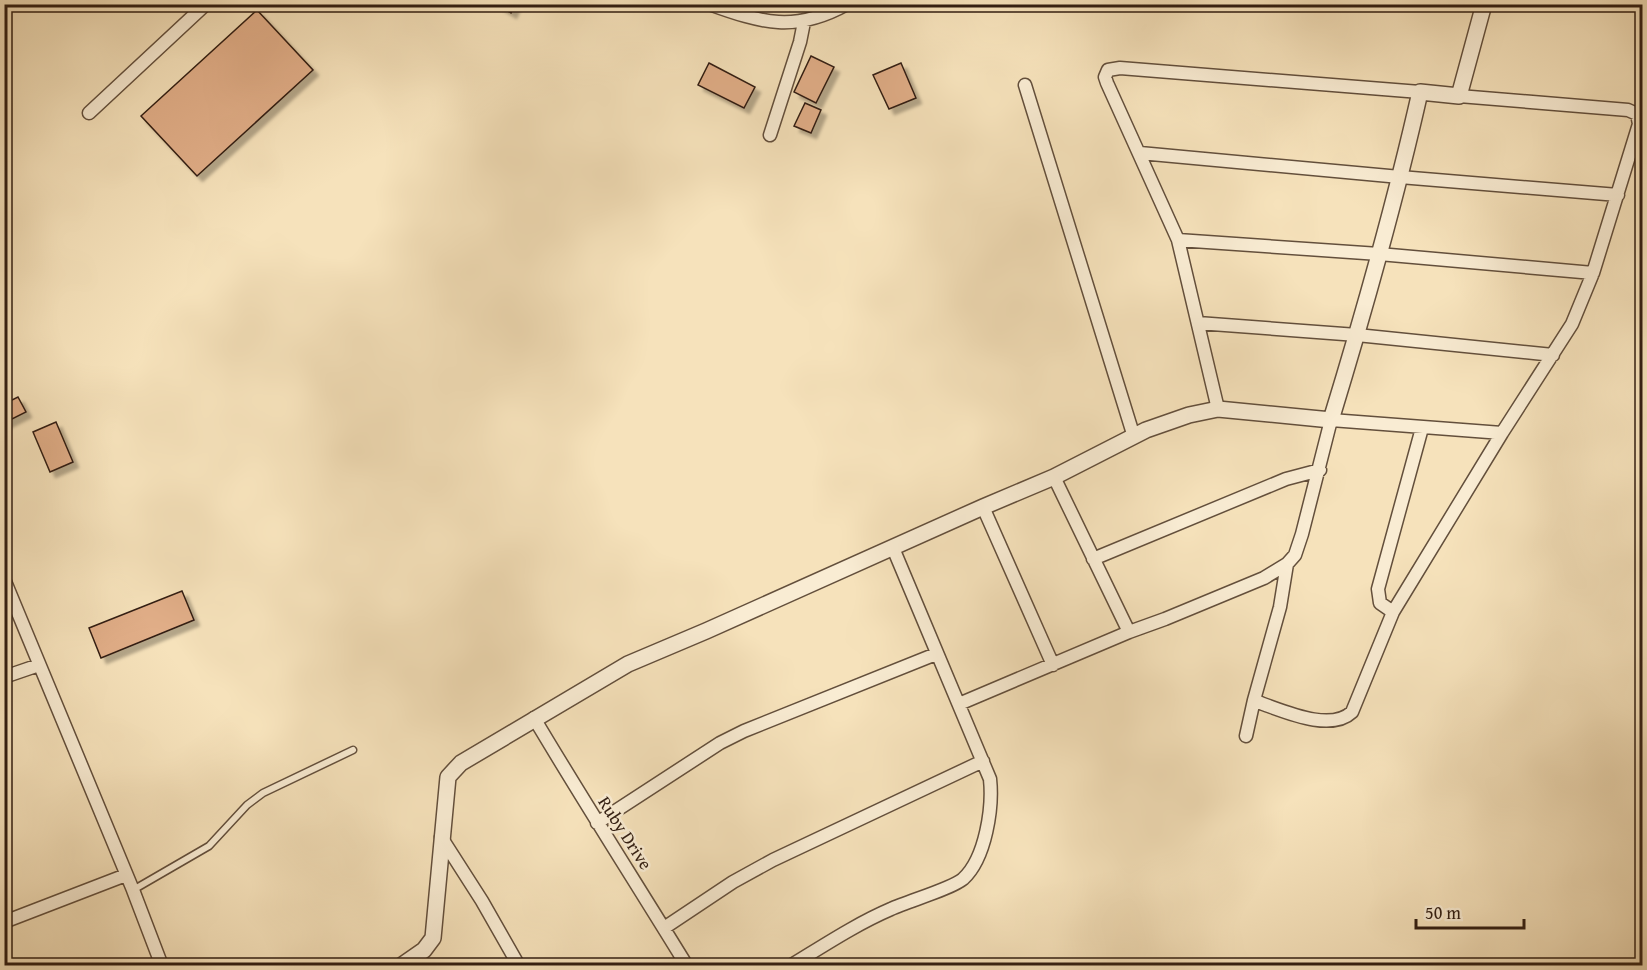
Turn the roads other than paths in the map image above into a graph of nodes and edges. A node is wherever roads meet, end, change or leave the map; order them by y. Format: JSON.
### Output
{"nodes":[{"id":1,"x":206,"y":4,"type":"edge"},
{"id":2,"x":709,"y":4,"type":"edge"},
{"id":3,"x":846,"y":4,"type":"edge"},
{"id":4,"x":1484,"y":4,"type":"edge"},
{"id":5,"x":804,"y":22,"type":"junction"},
{"id":6,"x":1025,"y":85,"type":"dead end"},
{"id":7,"x":1420,"y":92,"type":"junction"},
{"id":8,"x":1459,"y":96,"type":"junction"},
{"id":9,"x":89,"y":113,"type":"dead end"},
{"id":10,"x":770,"y":135,"type":"dead end"},
{"id":11,"x":1140,"y":153,"type":"junction"},
{"id":12,"x":1401,"y":177,"type":"junction"},
{"id":13,"x":1618,"y":195,"type":"junction"},
{"id":14,"x":1178,"y":240,"type":"junction"},
{"id":15,"x":1379,"y":254,"type":"junction"},
{"id":16,"x":1593,"y":273,"type":"junction"},
{"id":17,"x":1198,"y":323,"type":"junction"},
{"id":18,"x":1357,"y":335,"type":"junction"},
{"id":19,"x":1553,"y":355,"type":"junction"},
{"id":20,"x":1218,"y":409,"type":"junction"},
{"id":21,"x":1331,"y":420,"type":"junction"},
{"id":22,"x":1422,"y":428,"type":"junction"},
{"id":23,"x":1502,"y":433,"type":"junction"},
{"id":24,"x":1134,"y":437,"type":"junction"},
{"id":25,"x":1320,"y":470,"type":"junction"},
{"id":26,"x":1054,"y":477,"type":"junction"},
{"id":27,"x":983,"y":507,"type":"junction"},
{"id":28,"x":893,"y":548,"type":"junction"},
{"id":29,"x":1093,"y":559,"type":"junction"},
{"id":30,"x":1287,"y":564,"type":"junction"},
{"id":31,"x":4,"y":579,"type":"edge"},
{"id":32,"x":1393,"y":612,"type":"junction"},
{"id":33,"x":1129,"y":632,"type":"junction"},
{"id":34,"x":936,"y":654,"type":"junction"},
{"id":35,"x":39,"y":665,"type":"junction"},
{"id":36,"x":1053,"y":665,"type":"junction"},
{"id":37,"x":4,"y":677,"type":"edge"},
{"id":38,"x":1254,"y":700,"type":"junction"},
{"id":39,"x":959,"y":704,"type":"junction"},
{"id":40,"x":534,"y":718,"type":"junction"},
{"id":41,"x":1246,"y":736,"type":"dead end"},
{"id":42,"x":353,"y":750,"type":"dead end"},
{"id":43,"x":983,"y":760,"type":"junction"},
{"id":44,"x":597,"y":823,"type":"junction"},
{"id":45,"x":441,"y":837,"type":"junction"},
{"id":46,"x":126,"y":875,"type":"junction"},
{"id":47,"x":134,"y":890,"type":"junction"},
{"id":48,"x":4,"y":922,"type":"edge"},
{"id":49,"x":664,"y":928,"type":"junction"},
{"id":50,"x":162,"y":966,"type":"edge"},
{"id":51,"x":401,"y":966,"type":"edge"},
{"id":52,"x":519,"y":966,"type":"edge"},
{"id":53,"x":687,"y":966,"type":"edge"},
{"id":54,"x":790,"y":966,"type":"edge"}],
"edges":[{"from":1,"to":9,"type":"street"},
{"from":2,"to":5,"type":"street"},
{"from":3,"to":5,"type":"street"},
{"from":4,"to":8,"type":"street"},
{"from":5,"to":10,"type":"street"},
{"from":6,"to":24,"type":"street"},
{"from":7,"to":8,"type":"street"},
{"from":7,"to":11,"type":"street"},
{"from":7,"to":12,"type":"street"},
{"from":8,"to":13,"type":"street"},
{"from":11,"to":12,"type":"street"},
{"from":11,"to":14,"type":"street"},
{"from":12,"to":13,"type":"street"},
{"from":12,"to":15,"type":"street"},
{"from":13,"to":16,"type":"street"},
{"from":14,"to":15,"type":"street"},
{"from":14,"to":17,"type":"street"},
{"from":15,"to":16,"type":"street"},
{"from":15,"to":18,"type":"street"},
{"from":16,"to":19,"type":"street"},
{"from":17,"to":18,"type":"street"},
{"from":17,"to":20,"type":"street"},
{"from":18,"to":19,"type":"street"},
{"from":18,"to":21,"type":"street"},
{"from":19,"to":23,"type":"street"},
{"from":20,"to":21,"type":"street"},
{"from":20,"to":24,"type":"street"},
{"from":21,"to":22,"type":"street"},
{"from":21,"to":25,"type":"street"},
{"from":22,"to":23,"type":"street"},
{"from":22,"to":32,"type":"street"},
{"from":23,"to":32,"type":"street"},
{"from":24,"to":26,"type":"street"},
{"from":25,"to":29,"type":"street"},
{"from":25,"to":30,"type":"street"},
{"from":26,"to":27,"type":"street"},
{"from":26,"to":29,"type":"street"},
{"from":27,"to":28,"type":"street"},
{"from":27,"to":36,"type":"street"},
{"from":28,"to":34,"type":"street"},
{"from":28,"to":40,"type":"street"},
{"from":29,"to":33,"type":"street"},
{"from":30,"to":33,"type":"street"},
{"from":30,"to":38,"type":"street"},
{"from":31,"to":35,"type":"street"},
{"from":32,"to":38,"type":"street"},
{"from":33,"to":36,"type":"street"},
{"from":34,"to":39,"type":"street"},
{"from":34,"to":44,"type":"street"},
{"from":35,"to":37,"type":"street"},
{"from":35,"to":46,"type":"street"},
{"from":36,"to":39,"type":"street"},
{"from":38,"to":41,"type":"street"},
{"from":39,"to":43,"type":"street"},
{"from":40,"to":44,"type":"street","name":"Ruby Drive"},
{"from":40,"to":45,"type":"street"},
{"from":42,"to":47,"type":"lane"},
{"from":43,"to":49,"type":"street"},
{"from":43,"to":54,"type":"street"},
{"from":44,"to":49,"type":"street","name":"Ruby Drive"},
{"from":45,"to":51,"type":"street"},
{"from":45,"to":52,"type":"street"},
{"from":46,"to":47,"type":"street"},
{"from":46,"to":48,"type":"street"},
{"from":47,"to":50,"type":"street"},
{"from":49,"to":53,"type":"street","name":"Ruby Drive"}]}
